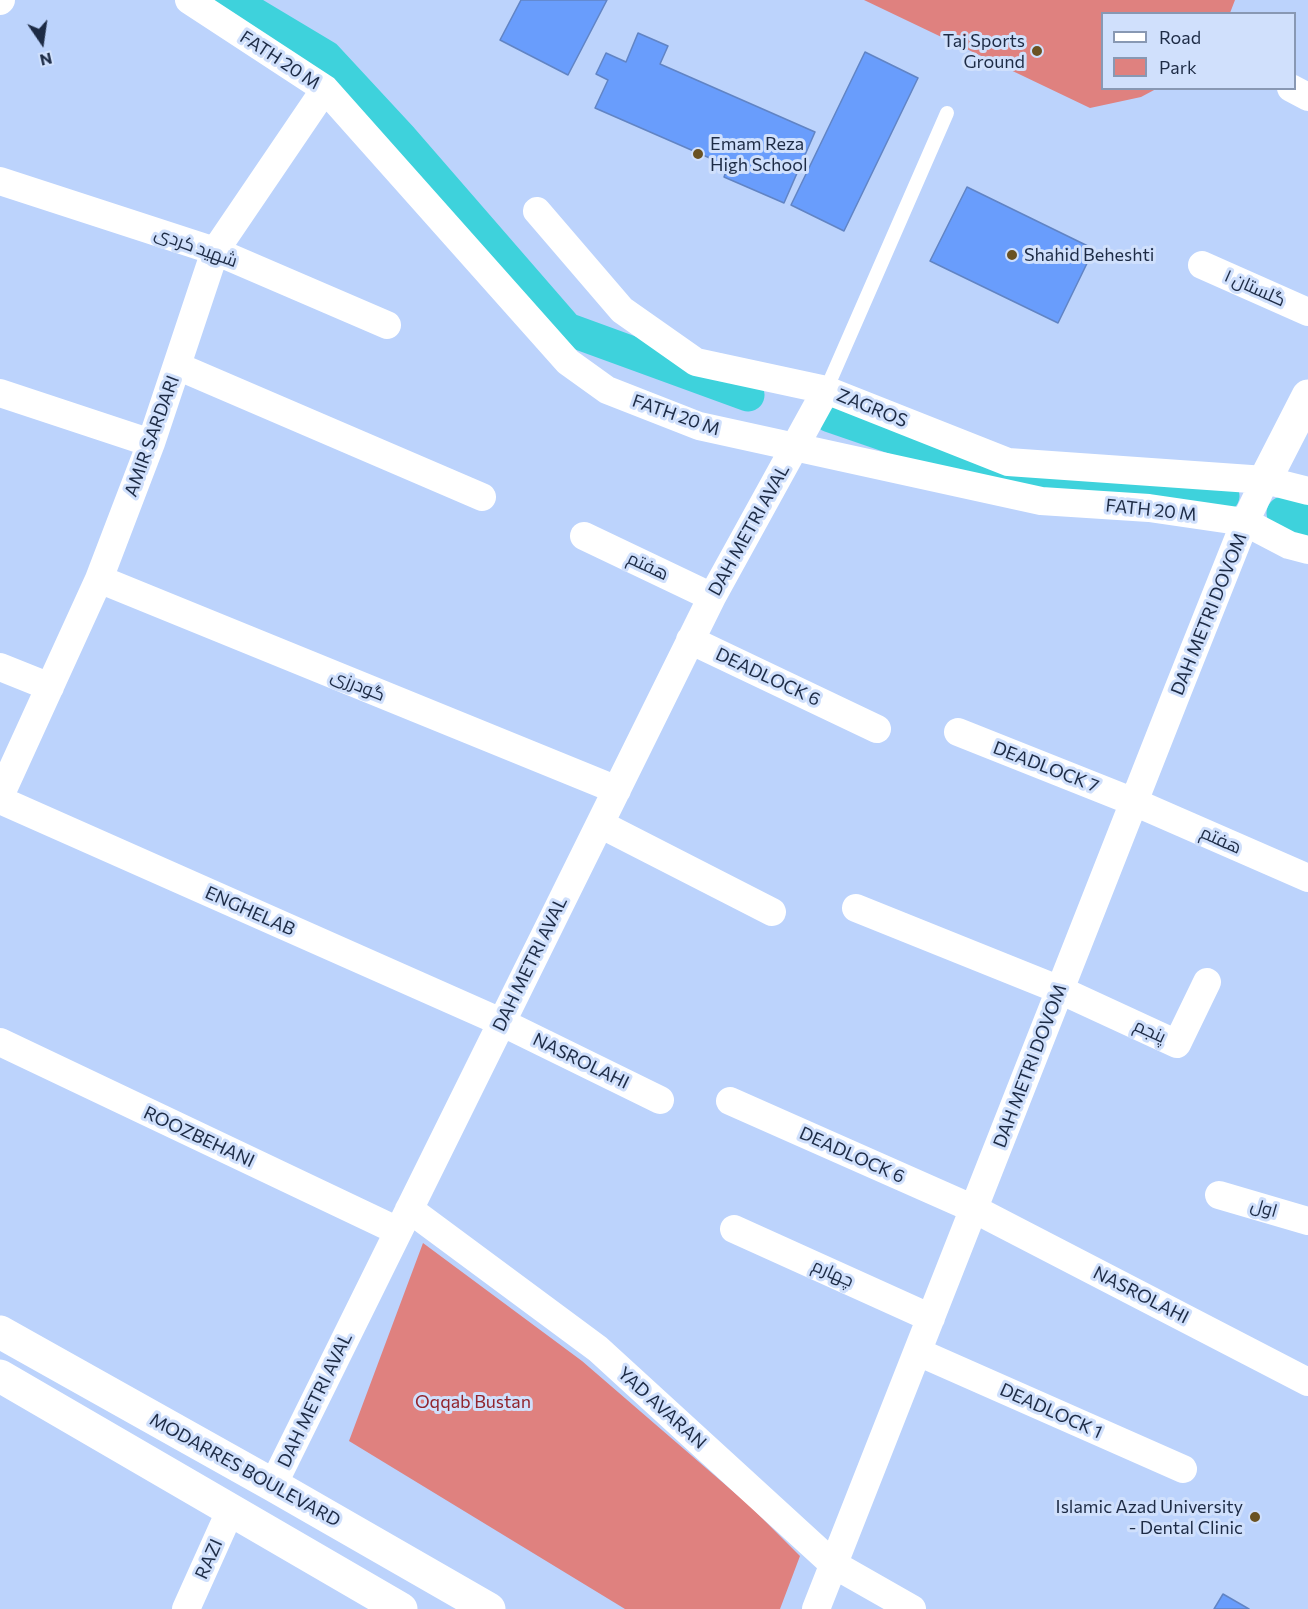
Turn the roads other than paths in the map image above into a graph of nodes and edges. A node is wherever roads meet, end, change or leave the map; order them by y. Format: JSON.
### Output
{"nodes":[{"id":1,"x":189,"y":0,"type":"edge"},
{"id":2,"x":325,"y":89,"type":"junction"},
{"id":3,"x":1294,"y":90,"type":"edge"},
{"id":4,"x":1308,"y":97,"type":"edge"},
{"id":5,"x":947,"y":113,"type":"dead end"},
{"id":6,"x":0,"y":181,"type":"edge"},
{"id":7,"x":537,"y":211,"type":"dead end"},
{"id":8,"x":214,"y":251,"type":"junction"},
{"id":9,"x":1202,"y":264,"type":"dead end"},
{"id":10,"x":1308,"y":312,"type":"edge"},
{"id":11,"x":387,"y":325,"type":"dead end"},
{"id":12,"x":177,"y":366,"type":"junction"},
{"id":13,"x":826,"y":390,"type":"junction"},
{"id":14,"x":0,"y":393,"type":"edge"},
{"id":15,"x":1308,"y":396,"type":"edge"},
{"id":16,"x":151,"y":443,"type":"junction"},
{"id":17,"x":794,"y":447,"type":"junction"},
{"id":18,"x":1265,"y":480,"type":"junction"},
{"id":19,"x":1308,"y":491,"type":"edge"},
{"id":20,"x":482,"y":497,"type":"dead end"},
{"id":21,"x":1245,"y":522,"type":"junction"},
{"id":22,"x":584,"y":536,"type":"dead end"},
{"id":23,"x":1308,"y":550,"type":"edge"},
{"id":24,"x":99,"y":579,"type":"junction"},
{"id":25,"x":712,"y":597,"type":"junction"},
{"id":26,"x":690,"y":640,"type":"junction"},
{"id":27,"x":0,"y":667,"type":"edge"},
{"id":28,"x":50,"y":687,"type":"junction"},
{"id":29,"x":877,"y":729,"type":"dead end"},
{"id":30,"x":958,"y":732,"type":"dead end"},
{"id":31,"x":617,"y":790,"type":"junction"},
{"id":32,"x":0,"y":798,"type":"edge"},
{"id":33,"x":1134,"y":802,"type":"junction"},
{"id":34,"x":600,"y":824,"type":"junction"},
{"id":35,"x":1308,"y":878,"type":"edge"},
{"id":36,"x":856,"y":908,"type":"dead end"},
{"id":37,"x":772,"y":912,"type":"dead end"},
{"id":38,"x":1208,"y":982,"type":"dead end"},
{"id":39,"x":1060,"y":990,"type":"junction"},
{"id":40,"x":501,"y":1023,"type":"junction"},
{"id":41,"x":0,"y":1042,"type":"edge"},
{"id":42,"x":660,"y":1100,"type":"dead end"},
{"id":43,"x":730,"y":1101,"type":"dead end"},
{"id":44,"x":1219,"y":1195,"type":"dead end"},
{"id":45,"x":974,"y":1209,"type":"junction"},
{"id":46,"x":404,"y":1220,"type":"junction"},
{"id":47,"x":1308,"y":1221,"type":"edge"},
{"id":48,"x":735,"y":1229,"type":"dead end"},
{"id":49,"x":931,"y":1318,"type":"junction"},
{"id":50,"x":0,"y":1332,"type":"edge"},
{"id":51,"x":918,"y":1352,"type":"junction"},
{"id":52,"x":0,"y":1376,"type":"edge"},
{"id":53,"x":1308,"y":1382,"type":"edge"},
{"id":54,"x":1184,"y":1469,"type":"dead end"},
{"id":55,"x":273,"y":1485,"type":"junction"},
{"id":56,"x":231,"y":1509,"type":"junction"},
{"id":57,"x":833,"y":1564,"type":"junction"},
{"id":58,"x":186,"y":1609,"type":"edge"},
{"id":59,"x":401,"y":1609,"type":"edge"},
{"id":60,"x":489,"y":1609,"type":"edge"},
{"id":61,"x":816,"y":1609,"type":"edge"},
{"id":62,"x":912,"y":1609,"type":"edge"}],
"edges":[{"from":1,"to":2,"type":"street","name":"FATH 20 M"},
{"from":2,"to":8,"type":"street","name":"AMIR SARDARI"},
{"from":2,"to":17,"type":"street","name":"FATH 20 M"},
{"from":3,"to":4,"type":"street"},
{"from":5,"to":13,"type":"lane"},
{"from":6,"to":8,"type":"street","name":"شهید کردی"},
{"from":7,"to":13,"type":"street","name":"ZAGROS"},
{"from":8,"to":11,"type":"street","name":"شهید کردی"},
{"from":8,"to":12,"type":"street","name":"AMIR SARDARI"},
{"from":9,"to":10,"type":"street","name":"گلستان ۱"},
{"from":12,"to":16,"type":"street","name":"AMIR SARDARI"},
{"from":12,"to":20,"type":"street"},
{"from":13,"to":17,"type":"street","name":"DAH METRI AVAL"},
{"from":13,"to":18,"type":"street","name":"ZAGROS"},
{"from":14,"to":16,"type":"street"},
{"from":15,"to":18,"type":"main road"},
{"from":16,"to":24,"type":"street","name":"AMIR SARDARI"},
{"from":17,"to":21,"type":"street","name":"FATH 20 M"},
{"from":17,"to":25,"type":"street","name":"DAH METRI AVAL"},
{"from":18,"to":19,"type":"street"},
{"from":18,"to":21,"type":"street","name":"DAH METRI DOVOM"},
{"from":21,"to":23,"type":"street","name":"FATH 20 M"},
{"from":21,"to":33,"type":"street","name":"DAH METRI DOVOM"},
{"from":22,"to":25,"type":"street","name":"هفتم"},
{"from":24,"to":28,"type":"street","name":"AMIR SARDARI"},
{"from":24,"to":31,"type":"street","name":"گودرزی"},
{"from":25,"to":26,"type":"street","name":"DAH METRI AVAL"},
{"from":26,"to":29,"type":"street","name":"DEADLOCK 6"},
{"from":26,"to":31,"type":"street","name":"DAH METRI AVAL"},
{"from":27,"to":28,"type":"street"},
{"from":28,"to":32,"type":"street","name":"AMIR SARDARI"},
{"from":30,"to":33,"type":"street","name":"DEADLOCK 7"},
{"from":31,"to":34,"type":"street","name":"DAH METRI AVAL"},
{"from":32,"to":40,"type":"street","name":"ENGHELAB"},
{"from":33,"to":35,"type":"street","name":"هفتم"},
{"from":33,"to":39,"type":"street","name":"DAH METRI DOVOM"},
{"from":34,"to":37,"type":"street"},
{"from":34,"to":40,"type":"street","name":"DAH METRI AVAL"},
{"from":36,"to":39,"type":"street"},
{"from":38,"to":39,"type":"street","name":"پنجم"},
{"from":39,"to":45,"type":"street","name":"DAH METRI DOVOM"},
{"from":40,"to":42,"type":"street","name":"NASROLAHI"},
{"from":40,"to":46,"type":"street","name":"DAH METRI AVAL"},
{"from":41,"to":46,"type":"street","name":"ROOZBEHANI"},
{"from":43,"to":45,"type":"street","name":"DEADLOCK 6"},
{"from":44,"to":47,"type":"street","name":"اول"},
{"from":45,"to":49,"type":"street","name":"DAH METRI DOVOM"},
{"from":45,"to":53,"type":"street","name":"NASROLAHI"},
{"from":46,"to":55,"type":"street","name":"DAH METRI AVAL"},
{"from":46,"to":57,"type":"street","name":"YAD AVARAN"},
{"from":48,"to":49,"type":"street","name":"چهارم"},
{"from":49,"to":51,"type":"street","name":"DAH METRI DOVOM"},
{"from":50,"to":55,"type":"main road","name":"MODARRES BOULEVARD"},
{"from":51,"to":54,"type":"street","name":"DEADLOCK 1"},
{"from":51,"to":57,"type":"street","name":"DAH METRI DOVOM"},
{"from":52,"to":56,"type":"main road"},
{"from":55,"to":60,"type":"main road","name":"MODARRES BOULEVARD"},
{"from":56,"to":58,"type":"street","name":"RAZI"},
{"from":56,"to":59,"type":"main road"},
{"from":57,"to":61,"type":"street","name":"DAH METRI DOVOM"},
{"from":57,"to":62,"type":"street","name":"YAD AVARAN"}]}
